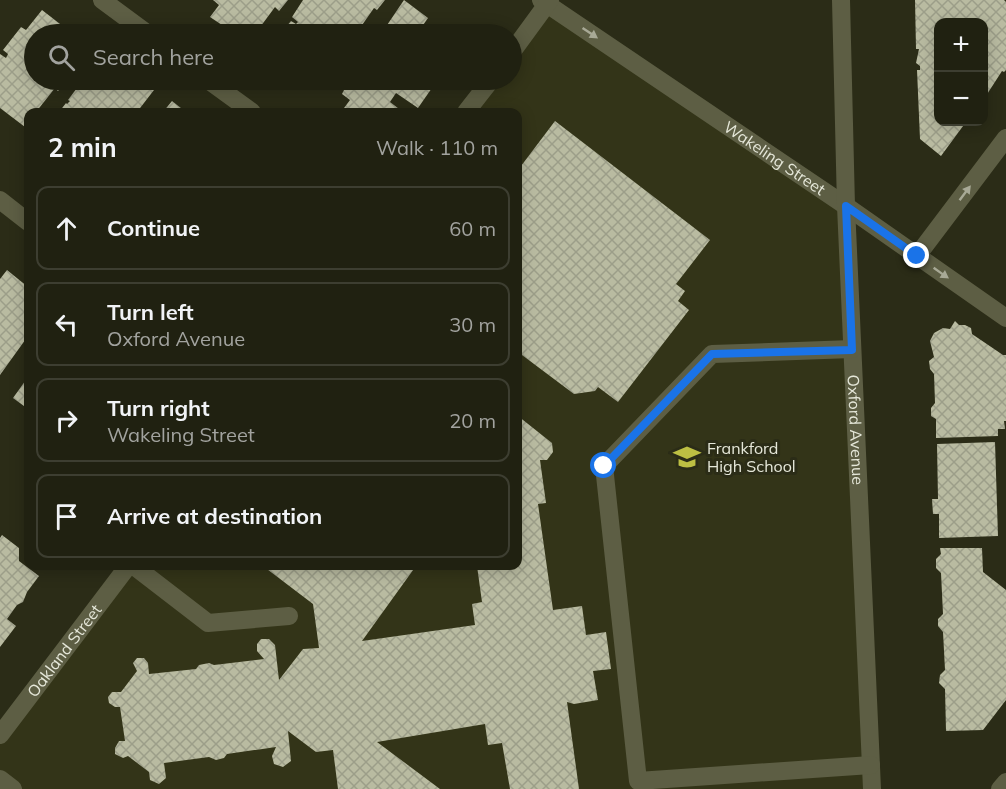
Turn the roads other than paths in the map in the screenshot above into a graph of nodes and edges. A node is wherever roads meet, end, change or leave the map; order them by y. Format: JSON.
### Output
{"nodes":[{"id":1,"x":102,"y":0,"type":"edge"},
{"id":2,"x":841,"y":0,"type":"edge"},
{"id":3,"x":546,"y":1,"type":"edge"},
{"id":4,"x":134,"y":24,"type":"edge"},
{"id":5,"x":522,"y":37,"type":"edge"},
{"id":6,"x":222,"y":90,"type":"edge"},
{"id":7,"x":483,"y":90,"type":"edge"},
{"id":8,"x":246,"y":108,"type":"edge"},
{"id":9,"x":469,"y":108,"type":"edge"},
{"id":10,"x":1006,"y":138,"type":"edge"},
{"id":11,"x":0,"y":200,"type":"edge"},
{"id":12,"x":846,"y":206,"type":"junction"},
{"id":13,"x":24,"y":219,"type":"edge"},
{"id":14,"x":917,"y":256,"type":"junction"},
{"id":15,"x":1006,"y":318,"type":"edge"},
{"id":16,"x":852,"y":350,"type":"junction"},
{"id":17,"x":125,"y":570,"type":"edge"},
{"id":18,"x":139,"y":570,"type":"edge"},
{"id":19,"x":289,"y":616,"type":"dead end"},
{"id":20,"x":0,"y":735,"type":"edge"},
{"id":21,"x":871,"y":765,"type":"junction"},
{"id":22,"x":0,"y":780,"type":"edge"},
{"id":23,"x":1006,"y":782,"type":"edge"},
{"id":24,"x":13,"y":789,"type":"edge"},
{"id":25,"x":872,"y":789,"type":"edge"},
{"id":26,"x":1000,"y":789,"type":"edge"}],
"edges":[{"from":1,"to":4,"type":"street"},
{"from":2,"to":12,"type":"street","name":"Oxford Avenue"},
{"from":3,"to":5,"type":"street"},
{"from":3,"to":12,"type":"street","name":"Wakeling Street","one_way":true},
{"from":6,"to":8,"type":"street"},
{"from":7,"to":9,"type":"street"},
{"from":14,"to":10,"type":"street","one_way":true},
{"from":11,"to":13,"type":"street"},
{"from":12,"to":14,"type":"street","name":"Wakeling Street"},
{"from":12,"to":16,"type":"street","name":"Oxford Avenue"},
{"from":14,"to":15,"type":"street","name":"Wakeling Street","one_way":true},
{"from":16,"to":21,"type":"street","name":"Oxford Avenue"},
{"from":16,"to":21,"type":"street"},
{"from":17,"to":20,"type":"street","name":"Oakland Street"},
{"from":18,"to":19,"type":"street"},
{"from":21,"to":25,"type":"street","name":"Oxford Avenue"},
{"from":22,"to":24,"type":"street"},
{"from":23,"to":26,"type":"street"}]}
